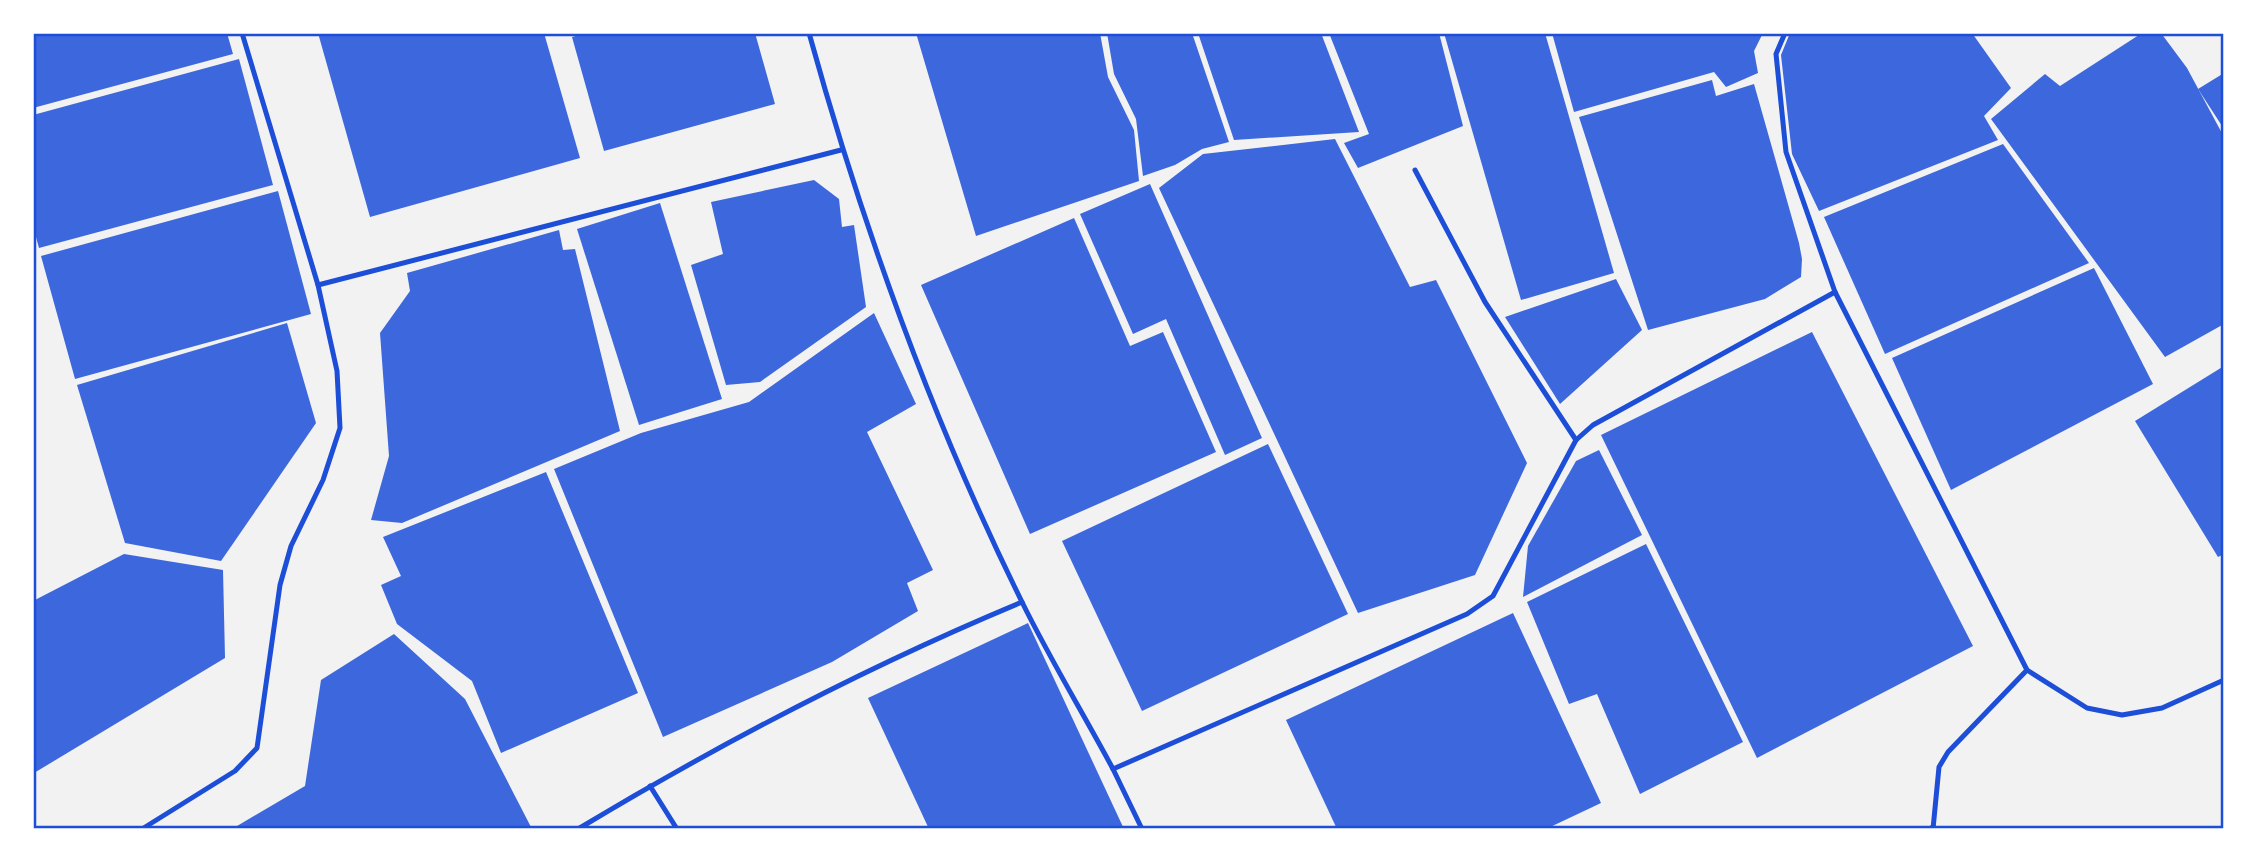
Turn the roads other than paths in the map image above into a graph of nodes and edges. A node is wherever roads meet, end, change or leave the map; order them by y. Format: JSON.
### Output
{"nodes":[{"id":1,"x":242,"y":33,"type":"edge"},
{"id":2,"x":809,"y":33,"type":"edge"},
{"id":3,"x":1785,"y":33,"type":"edge"},
{"id":4,"x":841,"y":150,"type":"junction"},
{"id":5,"x":1415,"y":170,"type":"dead end"},
{"id":6,"x":318,"y":285,"type":"junction"},
{"id":7,"x":1835,"y":292,"type":"junction"},
{"id":8,"x":1576,"y":440,"type":"junction"},
{"id":9,"x":1022,"y":602,"type":"junction"},
{"id":10,"x":2027,"y":670,"type":"junction"},
{"id":11,"x":2224,"y":680,"type":"edge"},
{"id":12,"x":1113,"y":769,"type":"junction"},
{"id":13,"x":650,"y":786,"type":"junction"},
{"id":14,"x":142,"y":829,"type":"edge"},
{"id":15,"x":578,"y":829,"type":"edge"},
{"id":16,"x":677,"y":829,"type":"edge"},
{"id":17,"x":1142,"y":829,"type":"edge"},
{"id":18,"x":1933,"y":829,"type":"edge"}],
"edges":[{"from":1,"to":6,"type":"lane"},
{"from":2,"to":4,"type":"lane"},
{"from":3,"to":7,"type":"lane"},
{"from":4,"to":6,"type":"lane"},
{"from":4,"to":9,"type":"lane"},
{"from":5,"to":8,"type":"lane"},
{"from":6,"to":14,"type":"lane"},
{"from":7,"to":8,"type":"lane"},
{"from":7,"to":10,"type":"lane"},
{"from":8,"to":12,"type":"lane"},
{"from":9,"to":12,"type":"lane"},
{"from":9,"to":13,"type":"lane"},
{"from":10,"to":11,"type":"lane"},
{"from":10,"to":18,"type":"lane"},
{"from":12,"to":17,"type":"lane"},
{"from":13,"to":15,"type":"lane"},
{"from":13,"to":16,"type":"lane"}]}
